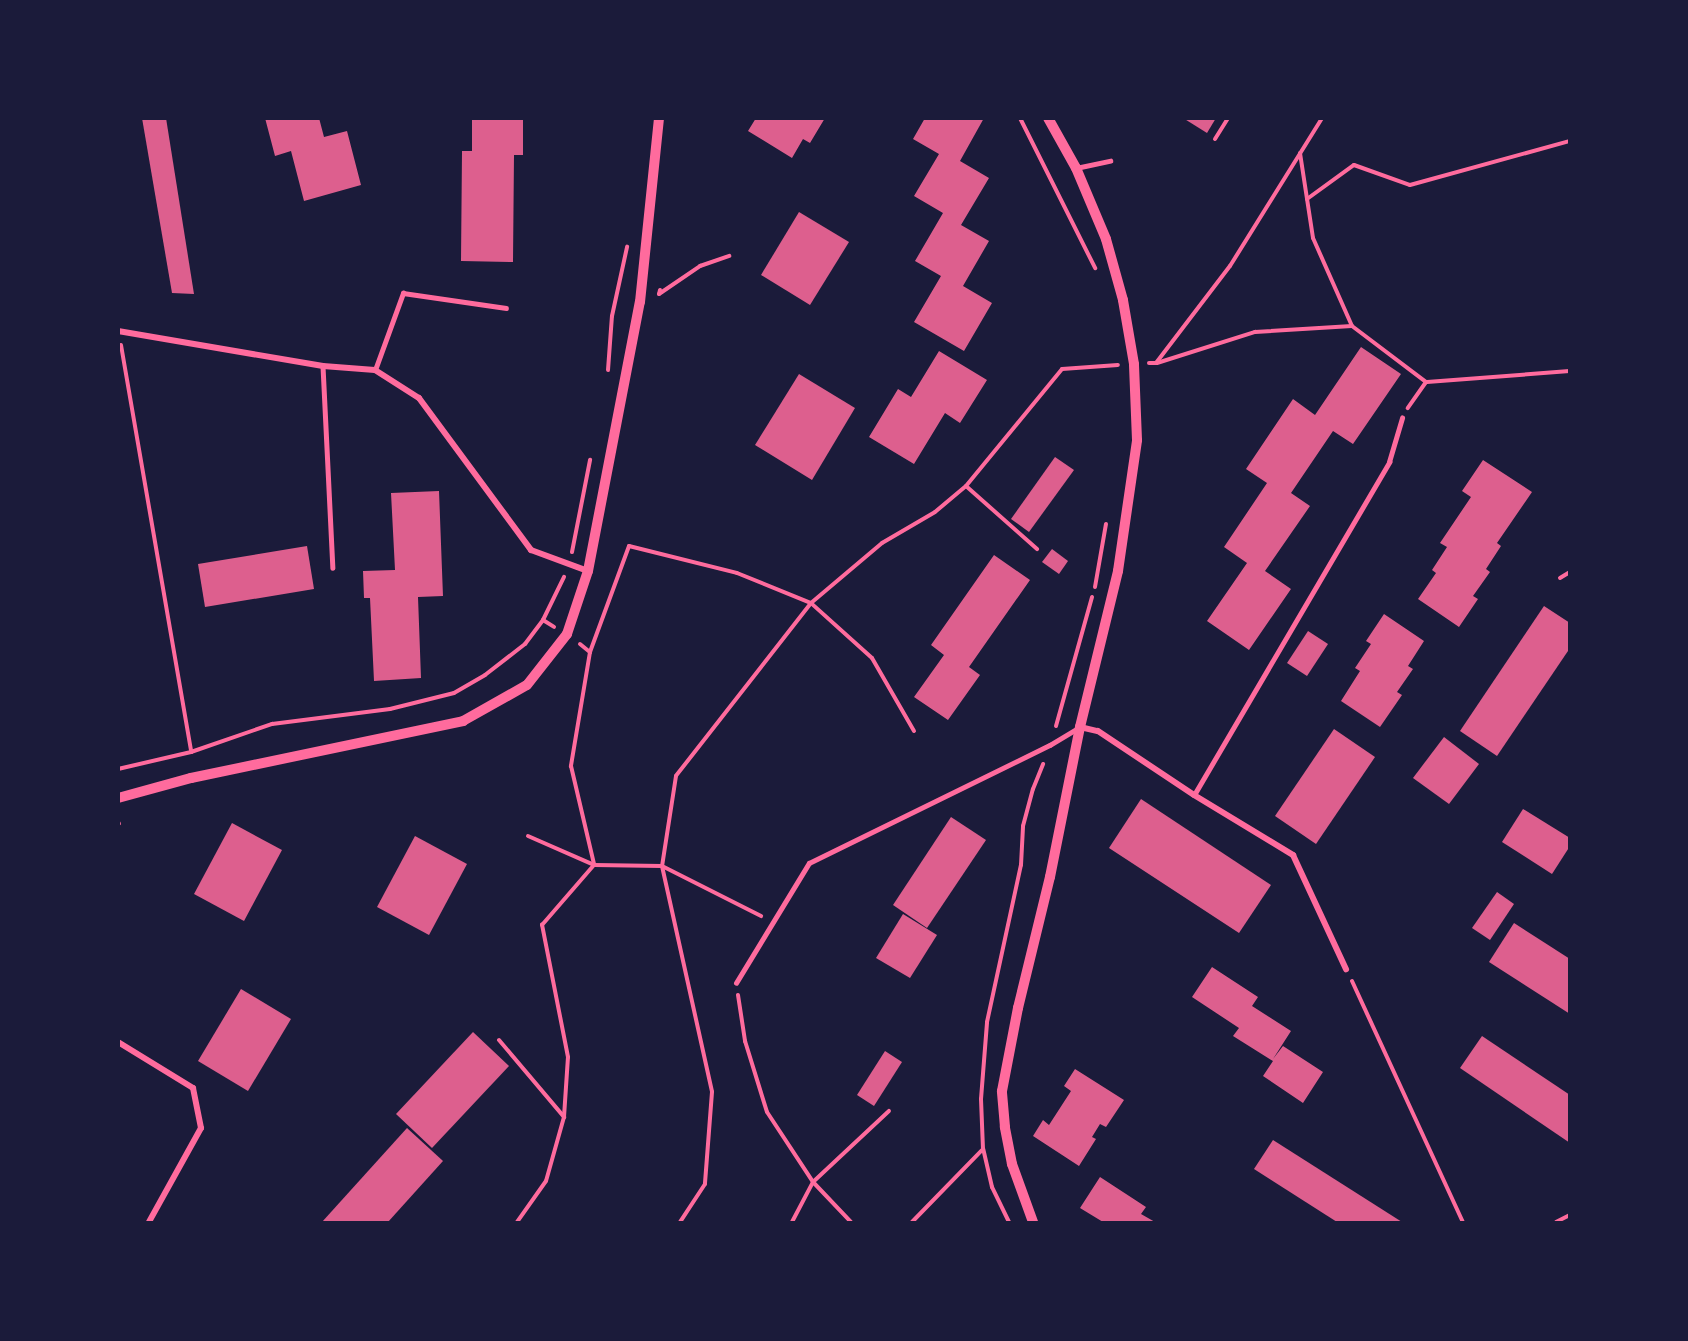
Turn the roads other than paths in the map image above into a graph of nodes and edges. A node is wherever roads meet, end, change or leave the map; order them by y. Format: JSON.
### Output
{"nodes":[{"id":1,"x":659,"y":118,"type":"edge"},
{"id":2,"x":1048,"y":118,"type":"edge"},
{"id":3,"x":1110,"y":161,"type":"dead end"},
{"id":4,"x":1076,"y":168,"type":"junction"},
{"id":5,"x":506,"y":308,"type":"dead end"},
{"id":6,"x":118,"y":331,"type":"edge"},
{"id":7,"x":323,"y":366,"type":"junction"},
{"id":8,"x":375,"y":370,"type":"junction"},
{"id":9,"x":1402,"y":418,"type":"road end"},
{"id":10,"x":333,"y":568,"type":"dead end"},
{"id":11,"x":588,"y":571,"type":"junction"},
{"id":12,"x":1080,"y":727,"type":"junction"},
{"id":13,"x":1194,"y":795,"type":"junction"},
{"id":14,"x":118,"y":798,"type":"edge"},
{"id":15,"x":1346,"y":969,"type":"road end"},
{"id":16,"x":736,"y":983,"type":"road end"},
{"id":17,"x":118,"y":1042,"type":"edge"},
{"id":18,"x":149,"y":1222,"type":"edge"},
{"id":19,"x":1033,"y":1222,"type":"edge"}],
"edges":[{"from":1,"to":11,"type":"street"},
{"from":2,"to":4,"type":"street"},
{"from":3,"to":4,"type":"lane"},
{"from":4,"to":12,"type":"street"},
{"from":5,"to":8,"type":"lane"},
{"from":6,"to":7,"type":"street"},
{"from":7,"to":8,"type":"street"},
{"from":7,"to":10,"type":"lane"},
{"from":8,"to":11,"type":"street"},
{"from":9,"to":13,"type":"lane"},
{"from":11,"to":14,"type":"street"},
{"from":12,"to":13,"type":"street"},
{"from":12,"to":16,"type":"lane"},
{"from":12,"to":19,"type":"street"},
{"from":13,"to":15,"type":"street"},
{"from":17,"to":18,"type":"street"}]}
